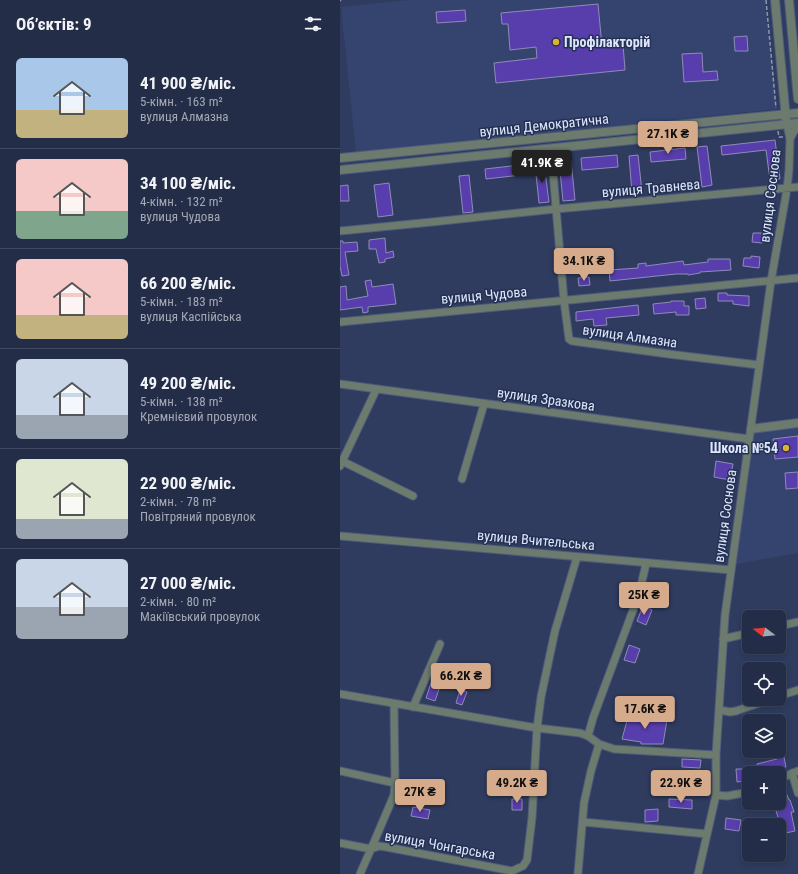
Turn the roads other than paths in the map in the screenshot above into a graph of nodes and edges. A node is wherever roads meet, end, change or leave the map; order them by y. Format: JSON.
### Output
{"nodes":[{"id":1,"x":775,"y":0,"type":"edge"},
{"id":2,"x":789,"y":0,"type":"edge"},
{"id":3,"x":798,"y":99,"type":"edge"},
{"id":4,"x":798,"y":113,"type":"edge"},
{"id":5,"x":786,"y":114,"type":"junction"},
{"id":6,"x":787,"y":124,"type":"junction"},
{"id":7,"x":798,"y":125,"type":"edge"},
{"id":8,"x":790,"y":139,"type":"junction"},
{"id":9,"x":551,"y":149,"type":"junction"},
{"id":10,"x":340,"y":158,"type":"edge"},
{"id":11,"x":340,"y":170,"type":"edge"},
{"id":12,"x":798,"y":187,"type":"edge"},
{"id":13,"x":787,"y":189,"type":"junction"},
{"id":14,"x":556,"y":209,"type":"junction"},
{"id":15,"x":340,"y":231,"type":"edge"},
{"id":16,"x":798,"y":278,"type":"edge"},
{"id":17,"x":771,"y":281,"type":"junction"},
{"id":18,"x":564,"y":301,"type":"junction"},
{"id":19,"x":340,"y":322,"type":"edge"},
{"id":20,"x":759,"y":365,"type":"junction"},
{"id":21,"x":340,"y":384,"type":"edge"},
{"id":22,"x":376,"y":390,"type":"junction"},
{"id":23,"x":484,"y":404,"type":"junction"},
{"id":24,"x":798,"y":424,"type":"edge"},
{"id":25,"x":751,"y":429,"type":"junction"},
{"id":26,"x":749,"y":439,"type":"junction"},
{"id":27,"x":341,"y":463,"type":"edge"},
{"id":28,"x":462,"y":479,"type":"dead end"},
{"id":29,"x":412,"y":496,"type":"dead end"},
{"id":30,"x":340,"y":536,"type":"edge"},
{"id":31,"x":577,"y":557,"type":"junction"},
{"id":32,"x":646,"y":564,"type":"junction"},
{"id":33,"x":731,"y":570,"type":"junction"},
{"id":34,"x":798,"y":622,"type":"edge"},
{"id":35,"x":786,"y":625,"type":"edge"},
{"id":36,"x":742,"y":635,"type":"edge"},
{"id":37,"x":723,"y":639,"type":"junction"},
{"id":38,"x":440,"y":644,"type":"dead end"},
{"id":39,"x":798,"y":690,"type":"edge"},
{"id":40,"x":340,"y":694,"type":"edge"},
{"id":41,"x":786,"y":694,"type":"edge"},
{"id":42,"x":394,"y":704,"type":"junction"},
{"id":43,"x":751,"y":706,"type":"edge"},
{"id":44,"x":413,"y":707,"type":"junction"},
{"id":45,"x":720,"y":710,"type":"junction"},
{"id":46,"x":537,"y":728,"type":"junction"},
{"id":47,"x":588,"y":736,"type":"junction"},
{"id":48,"x":599,"y":744,"type":"junction"},
{"id":49,"x":716,"y":755,"type":"junction"},
{"id":50,"x":340,"y":771,"type":"edge"},
{"id":51,"x":795,"y":772,"type":"edge"},
{"id":52,"x":395,"y":783,"type":"junction"},
{"id":53,"x":742,"y":793,"type":"edge"},
{"id":54,"x":798,"y":793,"type":"edge"},
{"id":55,"x":716,"y":795,"type":"junction"},
{"id":56,"x":583,"y":822,"type":"junction"},
{"id":57,"x":707,"y":834,"type":"junction"},
{"id":58,"x":340,"y":843,"type":"edge"},
{"id":59,"x":371,"y":849,"type":"junction"},
{"id":60,"x":512,"y":872,"type":"edge"},
{"id":61,"x":578,"y":873,"type":"dead end"},
{"id":62,"x":360,"y":874,"type":"edge"},
{"id":63,"x":698,"y":874,"type":"edge"}],
"edges":[{"from":1,"to":5,"type":"street"},
{"from":2,"to":3,"type":"street"},
{"from":4,"to":5,"type":"street","name":"вулиця Демократична"},
{"from":5,"to":6,"type":"street"},
{"from":5,"to":10,"type":"street","name":"вулиця Демократична"},
{"from":6,"to":7,"type":"street","name":"вулиця Демократична"},
{"from":6,"to":8,"type":"street","name":"вулиця Соснова"},
{"from":6,"to":9,"type":"street","name":"вулиця Демократична"},
{"from":7,"to":8,"type":"street"},
{"from":8,"to":13,"type":"street","name":"вулиця Соснова"},
{"from":9,"to":11,"type":"street","name":"вулиця Демократична"},
{"from":9,"to":14,"type":"street","name":"вулиця Алмазна"},
{"from":12,"to":13,"type":"street","name":"вулиця Травнева"},
{"from":13,"to":14,"type":"street","name":"вулиця Травнева"},
{"from":13,"to":17,"type":"street","name":"вулиця Соснова"},
{"from":14,"to":15,"type":"street","name":"вулиця Травнева"},
{"from":14,"to":18,"type":"street","name":"вулиця Алмазна"},
{"from":16,"to":17,"type":"street","name":"вулиця Чудова"},
{"from":17,"to":18,"type":"street","name":"вулиця Чудова"},
{"from":17,"to":20,"type":"street","name":"вулиця Соснова"},
{"from":18,"to":19,"type":"street","name":"вулиця Чудова"},
{"from":18,"to":20,"type":"street","name":"вулиця Алмазна"},
{"from":20,"to":25,"type":"street","name":"вулиця Соснова"},
{"from":21,"to":22,"type":"street","name":"вулиця Зразкова"},
{"from":22,"to":23,"type":"street","name":"вулиця Зразкова"},
{"from":22,"to":27,"type":"street"},
{"from":23,"to":26,"type":"street","name":"вулиця Зразкова"},
{"from":23,"to":28,"type":"street"},
{"from":24,"to":25,"type":"street"},
{"from":25,"to":26,"type":"street","name":"вулиця Соснова"},
{"from":26,"to":33,"type":"street","name":"вулиця Соснова"},
{"from":27,"to":29,"type":"street"},
{"from":30,"to":31,"type":"street","name":"вулиця Вчительська"},
{"from":31,"to":32,"type":"street","name":"вулиця Вчительська"},
{"from":31,"to":46,"type":"street"},
{"from":32,"to":33,"type":"street","name":"вулиця Вчительська"},
{"from":32,"to":47,"type":"street"},
{"from":33,"to":37,"type":"street","name":"вулиця Соснова"},
{"from":34,"to":35,"type":"street"},
{"from":36,"to":37,"type":"street"},
{"from":37,"to":45,"type":"street","name":"вулиця Соснова"},
{"from":38,"to":44,"type":"street"},
{"from":39,"to":41,"type":"street"},
{"from":40,"to":42,"type":"street"},
{"from":42,"to":44,"type":"street"},
{"from":42,"to":52,"type":"street"},
{"from":43,"to":45,"type":"street"},
{"from":44,"to":46,"type":"street"},
{"from":45,"to":49,"type":"street","name":"вулиця Соснова"},
{"from":46,"to":47,"type":"street"},
{"from":46,"to":60,"type":"street"},
{"from":47,"to":48,"type":"street"},
{"from":48,"to":49,"type":"street"},
{"from":48,"to":56,"type":"street"},
{"from":49,"to":55,"type":"street","name":"вулиця Соснова"},
{"from":50,"to":52,"type":"street"},
{"from":51,"to":54,"type":"street"},
{"from":52,"to":59,"type":"street"},
{"from":53,"to":55,"type":"street"},
{"from":55,"to":57,"type":"street","name":"вулиця Соснова"},
{"from":56,"to":57,"type":"street"},
{"from":56,"to":61,"type":"street"},
{"from":57,"to":63,"type":"street","name":"вулиця Соснова"},
{"from":58,"to":59,"type":"street","name":"вулиця Чонгарська"},
{"from":59,"to":60,"type":"street","name":"вулиця Чонгарська"},
{"from":59,"to":62,"type":"street"}]}
